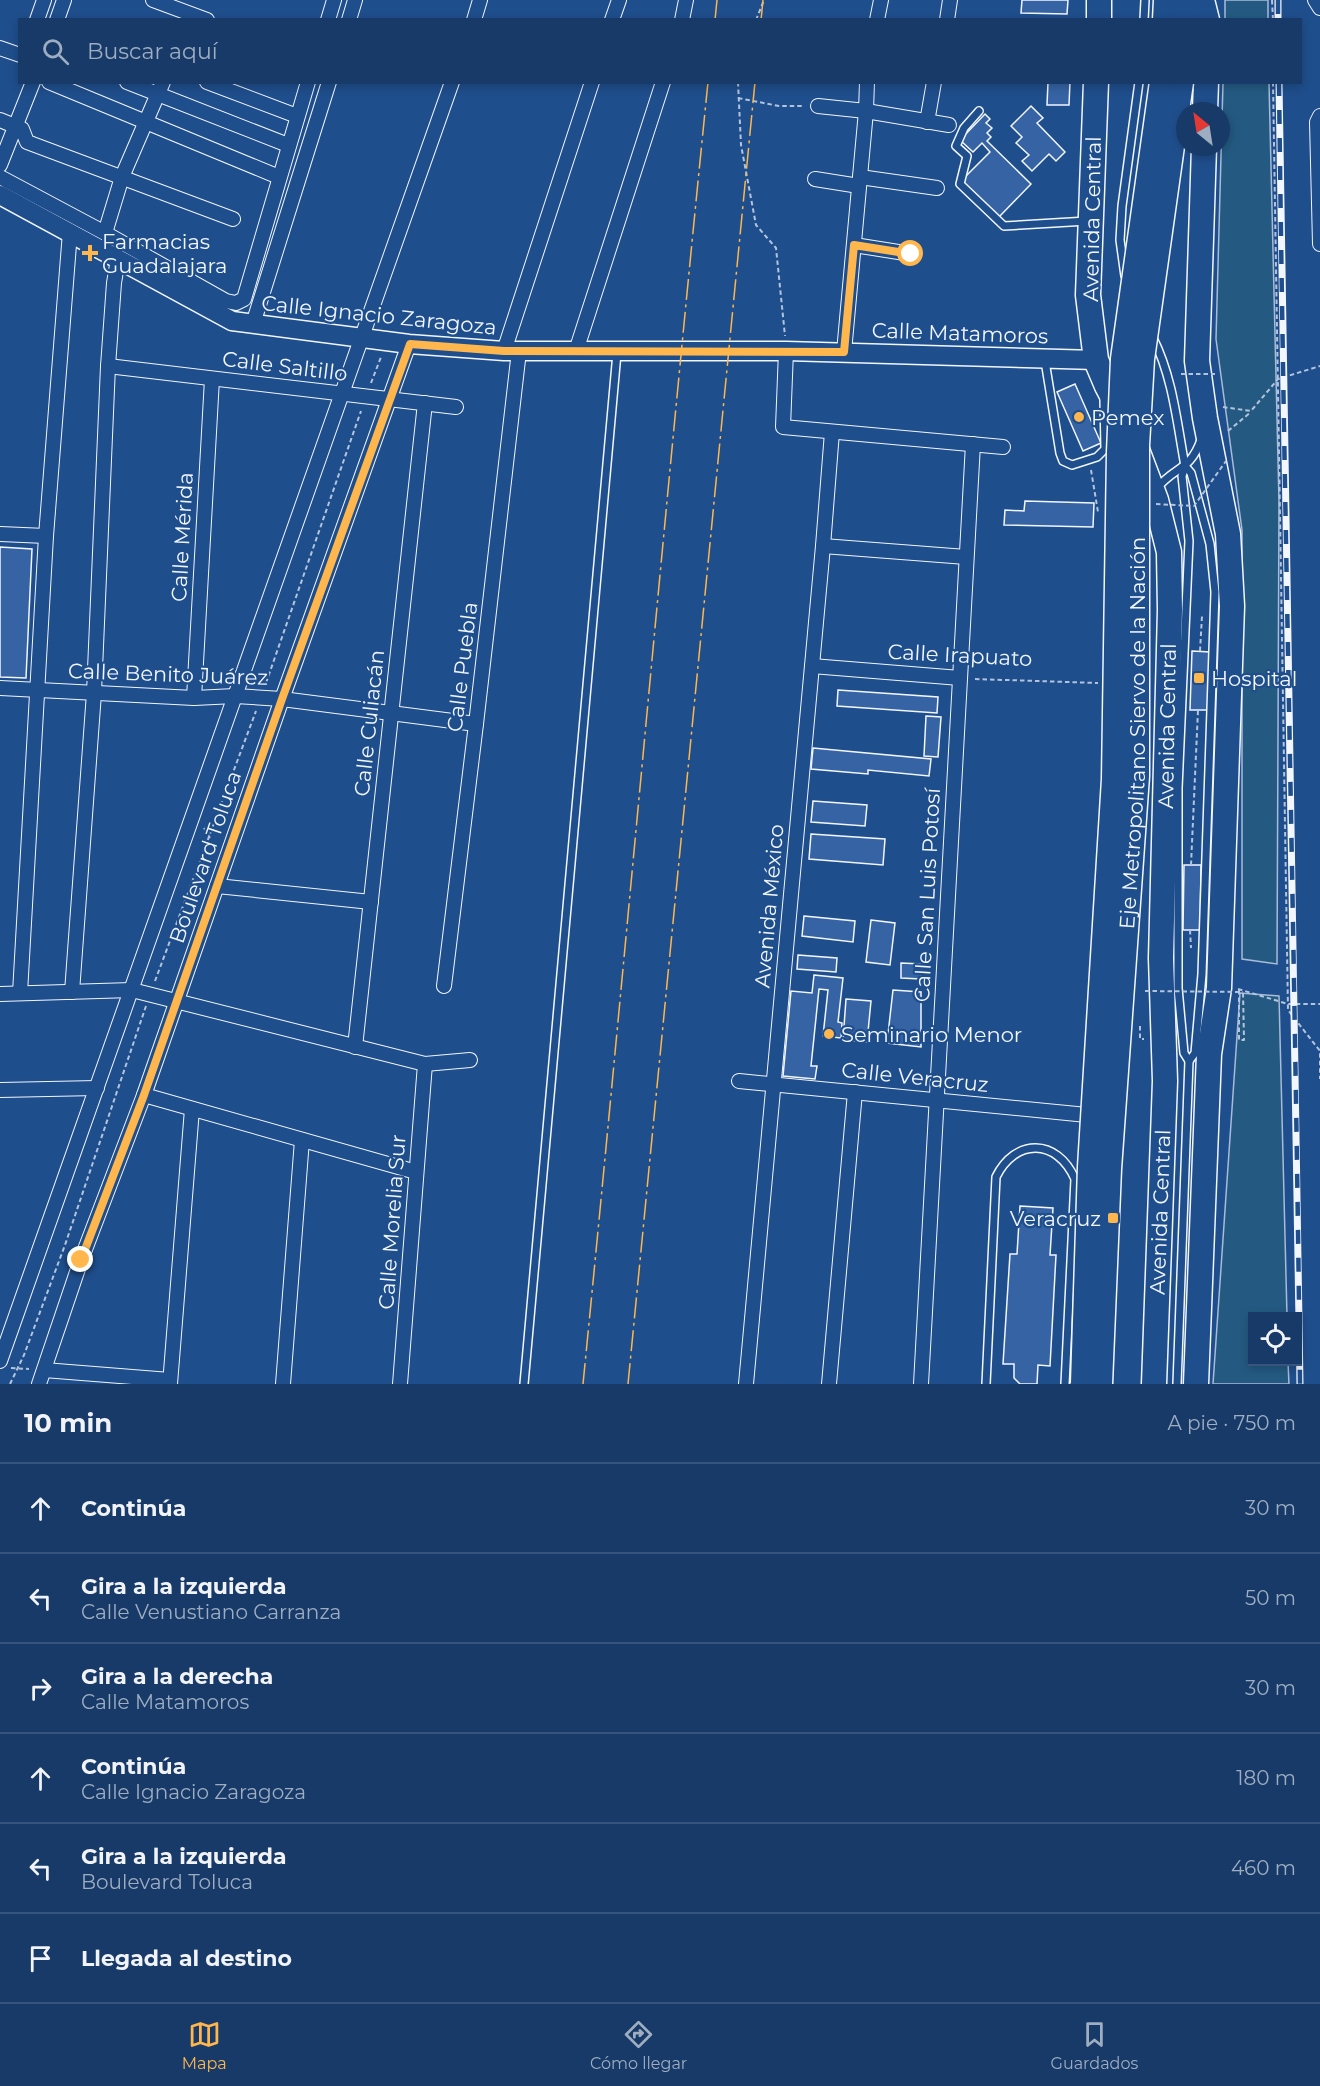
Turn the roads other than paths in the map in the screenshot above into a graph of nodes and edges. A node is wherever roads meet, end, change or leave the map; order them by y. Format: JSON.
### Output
{"nodes":[{"id":1,"x":44,"y":0,"type":"edge"},
{"id":2,"x":64,"y":0,"type":"edge"},
{"id":3,"x":153,"y":0,"type":"edge"},
{"id":4,"x":356,"y":0,"type":"edge"},
{"id":5,"x":480,"y":0,"type":"edge"},
{"id":6,"x":619,"y":0,"type":"edge"},
{"id":7,"x":686,"y":0,"type":"edge"},
{"id":8,"x":881,"y":0,"type":"edge"},
{"id":9,"x":950,"y":0,"type":"edge"},
{"id":10,"x":1145,"y":0,"type":"edge"},
{"id":11,"x":1166,"y":0,"type":"edge"},
{"id":12,"x":1186,"y":0,"type":"edge"},
{"id":13,"x":1202,"y":0,"type":"edge"},
{"id":14,"x":1208,"y":0,"type":"edge"},
{"id":15,"x":1315,"y":0,"type":"edge"},
{"id":16,"x":332,"y":1,"type":"edge"},
{"id":17,"x":1320,"y":8,"type":"edge"},
{"id":18,"x":191,"y":17,"type":"edge"},
{"id":19,"x":37,"y":18,"type":"edge"},
{"id":20,"x":58,"y":18,"type":"edge"},
{"id":21,"x":328,"y":18,"type":"edge"},
{"id":22,"x":350,"y":18,"type":"edge"},
{"id":23,"x":475,"y":18,"type":"edge"},
{"id":24,"x":613,"y":18,"type":"edge"},
{"id":25,"x":682,"y":18,"type":"edge"},
{"id":26,"x":878,"y":18,"type":"edge"},
{"id":27,"x":947,"y":18,"type":"edge"},
{"id":28,"x":1144,"y":18,"type":"edge"},
{"id":29,"x":1166,"y":18,"type":"edge"},
{"id":30,"x":1185,"y":18,"type":"edge"},
{"id":31,"x":1206,"y":18,"type":"edge"},
{"id":32,"x":1207,"y":18,"type":"edge"},
{"id":33,"x":0,"y":48,"type":"edge"},
{"id":34,"x":18,"y":54,"type":"edge"},
{"id":35,"x":32,"y":84,"type":"edge"},
{"id":36,"x":55,"y":84,"type":"edge"},
{"id":37,"x":138,"y":84,"type":"edge"},
{"id":38,"x":212,"y":84,"type":"edge"},
{"id":39,"x":307,"y":84,"type":"edge"},
{"id":40,"x":328,"y":84,"type":"edge"},
{"id":41,"x":451,"y":84,"type":"edge"},
{"id":42,"x":591,"y":84,"type":"edge"},
{"id":43,"x":662,"y":84,"type":"edge"},
{"id":44,"x":867,"y":84,"type":"edge"},
{"id":45,"x":934,"y":84,"type":"edge"},
{"id":46,"x":1096,"y":84,"type":"edge"},
{"id":47,"x":1138,"y":84,"type":"edge"},
{"id":48,"x":1162,"y":84,"type":"edge"},
{"id":49,"x":1181,"y":84,"type":"edge"},
{"id":50,"x":1206,"y":84,"type":"edge"},
{"id":51,"x":160,"y":88,"type":"edge"},
{"id":52,"x":1205,"y":102,"type":"edge"},
{"id":53,"x":818,"y":106,"type":"road end"},
{"id":54,"x":866,"y":111,"type":"junction"},
{"id":55,"x":979,"y":111,"type":"dead end"},
{"id":56,"x":297,"y":116,"type":"junction"},
{"id":57,"x":1319,"y":119,"type":"edge"},
{"id":58,"x":0,"y":120,"type":"edge"},
{"id":59,"x":146,"y":122,"type":"junction"},
{"id":60,"x":927,"y":122,"type":"junction"},
{"id":61,"x":949,"y":125,"type":"dead end"},
{"id":62,"x":16,"y":126,"type":"junction"},
{"id":63,"x":288,"y":146,"type":"junction"},
{"id":64,"x":1204,"y":156,"type":"edge"},
{"id":65,"x":0,"y":165,"type":"edge"},
{"id":66,"x":0,"y":177,"type":"edge"},
{"id":67,"x":122,"y":177,"type":"junction"},
{"id":68,"x":279,"y":177,"type":"junction"},
{"id":69,"x":815,"y":179,"type":"dead end"},
{"id":70,"x":860,"y":182,"type":"junction"},
{"id":71,"x":937,"y":188,"type":"dead end"},
{"id":72,"x":0,"y":195,"type":"edge"},
{"id":73,"x":233,"y":219,"type":"dead end"},
{"id":74,"x":1089,"y":221,"type":"junction"},
{"id":75,"x":105,"y":233,"type":"junction"},
{"id":76,"x":69,"y":241,"type":"junction"},
{"id":77,"x":1320,"y":244,"type":"edge"},
{"id":78,"x":854,"y":245,"type":"junction"},
{"id":79,"x":911,"y":254,"type":"dead end"},
{"id":80,"x":118,"y":259,"type":"junction"},
{"id":81,"x":253,"y":324,"type":"junction"},
{"id":82,"x":364,"y":339,"type":"junction"},
{"id":83,"x":410,"y":344,"type":"junction"},
{"id":84,"x":512,"y":351,"type":"junction"},
{"id":85,"x":576,"y":351,"type":"junction"},
{"id":86,"x":617,"y":351,"type":"junction"},
{"id":87,"x":786,"y":351,"type":"junction"},
{"id":88,"x":844,"y":352,"type":"junction"},
{"id":89,"x":1045,"y":359,"type":"junction"},
{"id":90,"x":108,"y":366,"type":"junction"},
{"id":91,"x":1100,"y":369,"type":"junction"},
{"id":92,"x":212,"y":379,"type":"junction"},
{"id":93,"x":344,"y":394,"type":"junction"},
{"id":94,"x":390,"y":399,"type":"junction"},
{"id":95,"x":425,"y":403,"type":"junction"},
{"id":96,"x":456,"y":407,"type":"dead end"},
{"id":97,"x":1214,"y":412,"type":"junction"},
{"id":98,"x":832,"y":432,"type":"junction"},
{"id":99,"x":973,"y":444,"type":"junction"},
{"id":100,"x":1003,"y":447,"type":"dead end"},
{"id":101,"x":1185,"y":466,"type":"junction"},
{"id":102,"x":1152,"y":499,"type":"junction"},
{"id":103,"x":1146,"y":533,"type":"dead end"},
{"id":104,"x":0,"y":534,"type":"edge"},
{"id":105,"x":46,"y":536,"type":"junction"},
{"id":106,"x":823,"y":546,"type":"junction"},
{"id":107,"x":966,"y":557,"type":"junction"},
{"id":108,"x":812,"y":666,"type":"junction"},
{"id":109,"x":960,"y":678,"type":"junction"},
{"id":110,"x":0,"y":688,"type":"edge"},
{"id":111,"x":37,"y":689,"type":"junction"},
{"id":112,"x":94,"y":693,"type":"junction"},
{"id":113,"x":235,"y":696,"type":"junction"},
{"id":114,"x":194,"y":698,"type":"junction"},
{"id":115,"x":282,"y":699,"type":"junction"},
{"id":116,"x":390,"y":714,"type":"junction"},
{"id":117,"x":476,"y":724,"type":"junction"},
{"id":118,"x":217,"y":886,"type":"junction"},
{"id":119,"x":371,"y":902,"type":"junction"},
{"id":120,"x":444,"y":986,"type":"dead end"},
{"id":121,"x":132,"y":990,"type":"junction"},
{"id":122,"x":72,"y":992,"type":"junction"},
{"id":123,"x":20,"y":993,"type":"junction"},
{"id":124,"x":0,"y":994,"type":"edge"},
{"id":125,"x":177,"y":1001,"type":"junction"},
{"id":126,"x":355,"y":1047,"type":"junction"},
{"id":127,"x":470,"y":1060,"type":"dead end"},
{"id":128,"x":1189,"y":1061,"type":"junction"},
{"id":129,"x":425,"y":1064,"type":"junction"},
{"id":130,"x":739,"y":1081,"type":"dead end"},
{"id":131,"x":775,"y":1084,"type":"junction"},
{"id":132,"x":97,"y":1088,"type":"junction"},
{"id":133,"x":0,"y":1090,"type":"edge"},
{"id":134,"x":855,"y":1092,"type":"junction"},
{"id":135,"x":144,"y":1095,"type":"junction"},
{"id":136,"x":937,"y":1100,"type":"junction"},
{"id":137,"x":192,"y":1109,"type":"junction"},
{"id":138,"x":1087,"y":1115,"type":"dead end"},
{"id":139,"x":302,"y":1140,"type":"junction"},
{"id":140,"x":417,"y":1172,"type":"junction"},
{"id":141,"x":1111,"y":1325,"type":"dead end"},
{"id":142,"x":4,"y":1364,"type":"edge"},
{"id":143,"x":44,"y":1370,"type":"junction"},
{"id":144,"x":170,"y":1382,"type":"edge"},
{"id":145,"x":39,"y":1384,"type":"edge"},
{"id":146,"x":283,"y":1384,"type":"edge"},
{"id":147,"x":400,"y":1384,"type":"edge"},
{"id":148,"x":524,"y":1384,"type":"edge"},
{"id":149,"x":746,"y":1384,"type":"edge"},
{"id":150,"x":829,"y":1384,"type":"edge"},
{"id":151,"x":921,"y":1384,"type":"edge"},
{"id":152,"x":986,"y":1384,"type":"edge"},
{"id":153,"x":1065,"y":1384,"type":"edge"},
{"id":154,"x":1083,"y":1384,"type":"edge"},
{"id":155,"x":1100,"y":1384,"type":"edge"},
{"id":156,"x":1154,"y":1384,"type":"edge"},
{"id":157,"x":1178,"y":1384,"type":"edge"},
{"id":158,"x":1196,"y":1384,"type":"edge"}],
"edges":[{"from":1,"to":19,"type":"street"},
{"from":2,"to":20,"type":"street"},
{"from":3,"to":18,"type":"street"},
{"from":4,"to":22,"type":"street"},
{"from":5,"to":23,"type":"street"},
{"from":6,"to":24,"type":"street"},
{"from":7,"to":25,"type":"street"},
{"from":8,"to":26,"type":"street"},
{"from":9,"to":27,"type":"street"},
{"from":10,"to":28,"type":"lane"},
{"from":11,"to":29,"type":"highway"},
{"from":12,"to":30,"type":"highway"},
{"from":13,"to":31,"type":"highway"},
{"from":14,"to":32,"type":"highway"},
{"from":15,"to":17,"type":"street"},
{"from":16,"to":21,"type":"street"},
{"from":33,"to":34,"type":"street"},
{"from":35,"to":62,"type":"street"},
{"from":36,"to":59,"type":"street"},
{"from":37,"to":51,"type":"street"},
{"from":38,"to":56,"type":"street"},
{"from":39,"to":56,"type":"street"},
{"from":40,"to":81,"type":"street"},
{"from":41,"to":82,"type":"street","name":"Boulevard Toluca"},
{"from":42,"to":84,"type":"street","name":"Calle Puebla"},
{"from":43,"to":85,"type":"street"},
{"from":44,"to":54,"type":"street"},
{"from":45,"to":60,"type":"street"},
{"from":46,"to":74,"type":"highway","name":"Avenida Central"},
{"from":47,"to":101,"type":"lane"},
{"from":48,"to":154,"type":"highway","name":"Eje Metropolitano Siervo de la Nación","bridge":true},
{"from":49,"to":155,"type":"highway","name":"Eje Metropolitano Siervo de la Nación","bridge":true},
{"from":50,"to":52,"type":"highway"},
{"from":51,"to":59,"type":"street"},
{"from":51,"to":63,"type":"street"},
{"from":53,"to":54,"type":"street"},
{"from":54,"to":60,"type":"street"},
{"from":54,"to":70,"type":"street"},
{"from":55,"to":74,"type":"lane"},
{"from":56,"to":63,"type":"street"},
{"from":57,"to":77,"type":"street"},
{"from":58,"to":62,"type":"street"},
{"from":59,"to":67,"type":"street"},
{"from":59,"to":68,"type":"street"},
{"from":60,"to":61,"type":"street"},
{"from":62,"to":65,"type":"street"},
{"from":62,"to":67,"type":"street"},
{"from":63,"to":68,"type":"street"},
{"from":64,"to":97,"type":"highway","name":"Avenida Central"},
{"from":66,"to":75,"type":"street"},
{"from":67,"to":73,"type":"street"},
{"from":67,"to":75,"type":"street"},
{"from":68,"to":75,"type":"street"},
{"from":69,"to":70,"type":"street"},
{"from":70,"to":71,"type":"street"},
{"from":70,"to":78,"type":"street"},
{"from":72,"to":76,"type":"street","name":"Calle Ignacio Zaragoza"},
{"from":74,"to":91,"type":"highway","name":"Avenida Central"},
{"from":76,"to":80,"type":"street","name":"Calle Ignacio Zaragoza"},
{"from":76,"to":105,"type":"street"},
{"from":78,"to":79,"type":"street"},
{"from":78,"to":88,"type":"street"},
{"from":80,"to":81,"type":"street","name":"Calle Ignacio Zaragoza"},
{"from":80,"to":90,"type":"street"},
{"from":81,"to":82,"type":"street","name":"Calle Ignacio Zaragoza"},
{"from":82,"to":83,"type":"street","name":"Calle Ignacio Zaragoza"},
{"from":82,"to":93,"type":"street","name":"Boulevard Toluca"},
{"from":83,"to":84,"type":"street","name":"Calle Ignacio Zaragoza"},
{"from":83,"to":94,"type":"street","name":"Boulevard Toluca"},
{"from":84,"to":85,"type":"street","name":"Calle Ignacio Zaragoza"},
{"from":84,"to":117,"type":"street","name":"Calle Puebla"},
{"from":85,"to":86,"type":"street","name":"Calle Ignacio Zaragoza"},
{"from":86,"to":87,"type":"street","name":"Calle Ignacio Zaragoza"},
{"from":86,"to":148,"type":"lane"},
{"from":87,"to":88,"type":"street","name":"Calle Matamoros"},
{"from":87,"to":98,"type":"street"},
{"from":88,"to":89,"type":"street","name":"Calle Matamoros"},
{"from":89,"to":91,"type":"street","name":"Calle Matamoros"},
{"from":89,"to":91,"type":"lane"},
{"from":90,"to":92,"type":"street","name":"Calle Saltillo"},
{"from":90,"to":112,"type":"street"},
{"from":91,"to":102,"type":"highway","name":"Avenida Central"},
{"from":92,"to":93,"type":"street","name":"Calle Saltillo"},
{"from":92,"to":114,"type":"street","name":"Calle Mérida"},
{"from":93,"to":94,"type":"street","name":"Calle Saltillo"},
{"from":93,"to":113,"type":"street","name":"Boulevard Toluca"},
{"from":94,"to":95,"type":"street","name":"Calle Saltillo"},
{"from":94,"to":115,"type":"street","name":"Boulevard Toluca"},
{"from":95,"to":96,"type":"street","name":"Calle Saltillo"},
{"from":95,"to":116,"type":"street","name":"Calle Culiacán"},
{"from":97,"to":101,"type":"lane"},
{"from":97,"to":158,"type":"highway","name":"Avenida Central"},
{"from":98,"to":99,"type":"street"},
{"from":98,"to":106,"type":"street","name":"Avenida México"},
{"from":99,"to":100,"type":"street"},
{"from":99,"to":107,"type":"street","name":"Calle San Luis Potosí"},
{"from":101,"to":102,"type":"lane"},
{"from":101,"to":128,"type":"lane"},
{"from":101,"to":128,"type":"lane"},
{"from":102,"to":156,"type":"highway","name":"Avenida Central"},
{"from":103,"to":141,"type":"lane"},
{"from":104,"to":105,"type":"street"},
{"from":105,"to":111,"type":"street"},
{"from":106,"to":107,"type":"street"},
{"from":106,"to":108,"type":"street","name":"Avenida México"},
{"from":107,"to":109,"type":"street","name":"Calle San Luis Potosí"},
{"from":108,"to":109,"type":"street","name":"Calle Irapuato"},
{"from":108,"to":131,"type":"street","name":"Avenida México"},
{"from":109,"to":136,"type":"street","name":"Calle San Luis Potosí"},
{"from":110,"to":111,"type":"street","name":"Calle Benito Juárez"},
{"from":111,"to":112,"type":"street","name":"Calle Benito Juárez"},
{"from":111,"to":123,"type":"street"},
{"from":112,"to":114,"type":"street","name":"Calle Benito Juárez"},
{"from":112,"to":122,"type":"street"},
{"from":113,"to":114,"type":"street","name":"Calle Benito Juárez"},
{"from":113,"to":115,"type":"street","name":"Calle Benito Juárez"},
{"from":113,"to":121,"type":"street","name":"Boulevard Toluca"},
{"from":115,"to":116,"type":"street","name":"Calle Benito Juárez"},
{"from":115,"to":118,"type":"street","name":"Boulevard Toluca"},
{"from":116,"to":117,"type":"street","name":"Calle Benito Juárez"},
{"from":116,"to":119,"type":"street","name":"Calle Culiacán"},
{"from":117,"to":120,"type":"street","name":"Calle Puebla"},
{"from":118,"to":119,"type":"street"},
{"from":118,"to":125,"type":"street","name":"Boulevard Toluca"},
{"from":119,"to":126,"type":"street","name":"Calle Culiacán"},
{"from":121,"to":122,"type":"street"},
{"from":121,"to":125,"type":"street"},
{"from":121,"to":132,"type":"street","name":"Boulevard Toluca"},
{"from":122,"to":123,"type":"street"},
{"from":123,"to":124,"type":"street"},
{"from":125,"to":126,"type":"street"},
{"from":125,"to":135,"type":"street","name":"Boulevard Toluca"},
{"from":126,"to":129,"type":"street"},
{"from":127,"to":129,"type":"street"},
{"from":128,"to":157,"type":"lane"},
{"from":129,"to":140,"type":"street","name":"Calle Morelia Sur"},
{"from":130,"to":131,"type":"street","name":"Calle Veracruz"},
{"from":131,"to":134,"type":"street","name":"Calle Veracruz"},
{"from":131,"to":149,"type":"street","name":"Avenida México"},
{"from":132,"to":133,"type":"street"},
{"from":132,"to":142,"type":"street","name":"Boulevard Toluca"},
{"from":134,"to":136,"type":"street","name":"Calle Veracruz"},
{"from":134,"to":150,"type":"street"},
{"from":135,"to":137,"type":"street"},
{"from":135,"to":143,"type":"street","name":"Boulevard Toluca"},
{"from":136,"to":138,"type":"street","name":"Calle Veracruz"},
{"from":136,"to":151,"type":"street","name":"Calle San Luis Potosí"},
{"from":137,"to":139,"type":"street"},
{"from":137,"to":144,"type":"street"},
{"from":139,"to":140,"type":"street"},
{"from":139,"to":146,"type":"street"},
{"from":140,"to":147,"type":"street","name":"Calle Morelia Sur"},
{"from":143,"to":144,"type":"street"},
{"from":143,"to":145,"type":"street","name":"Boulevard Toluca"},
{"from":152,"to":153,"type":"lane"}]}
